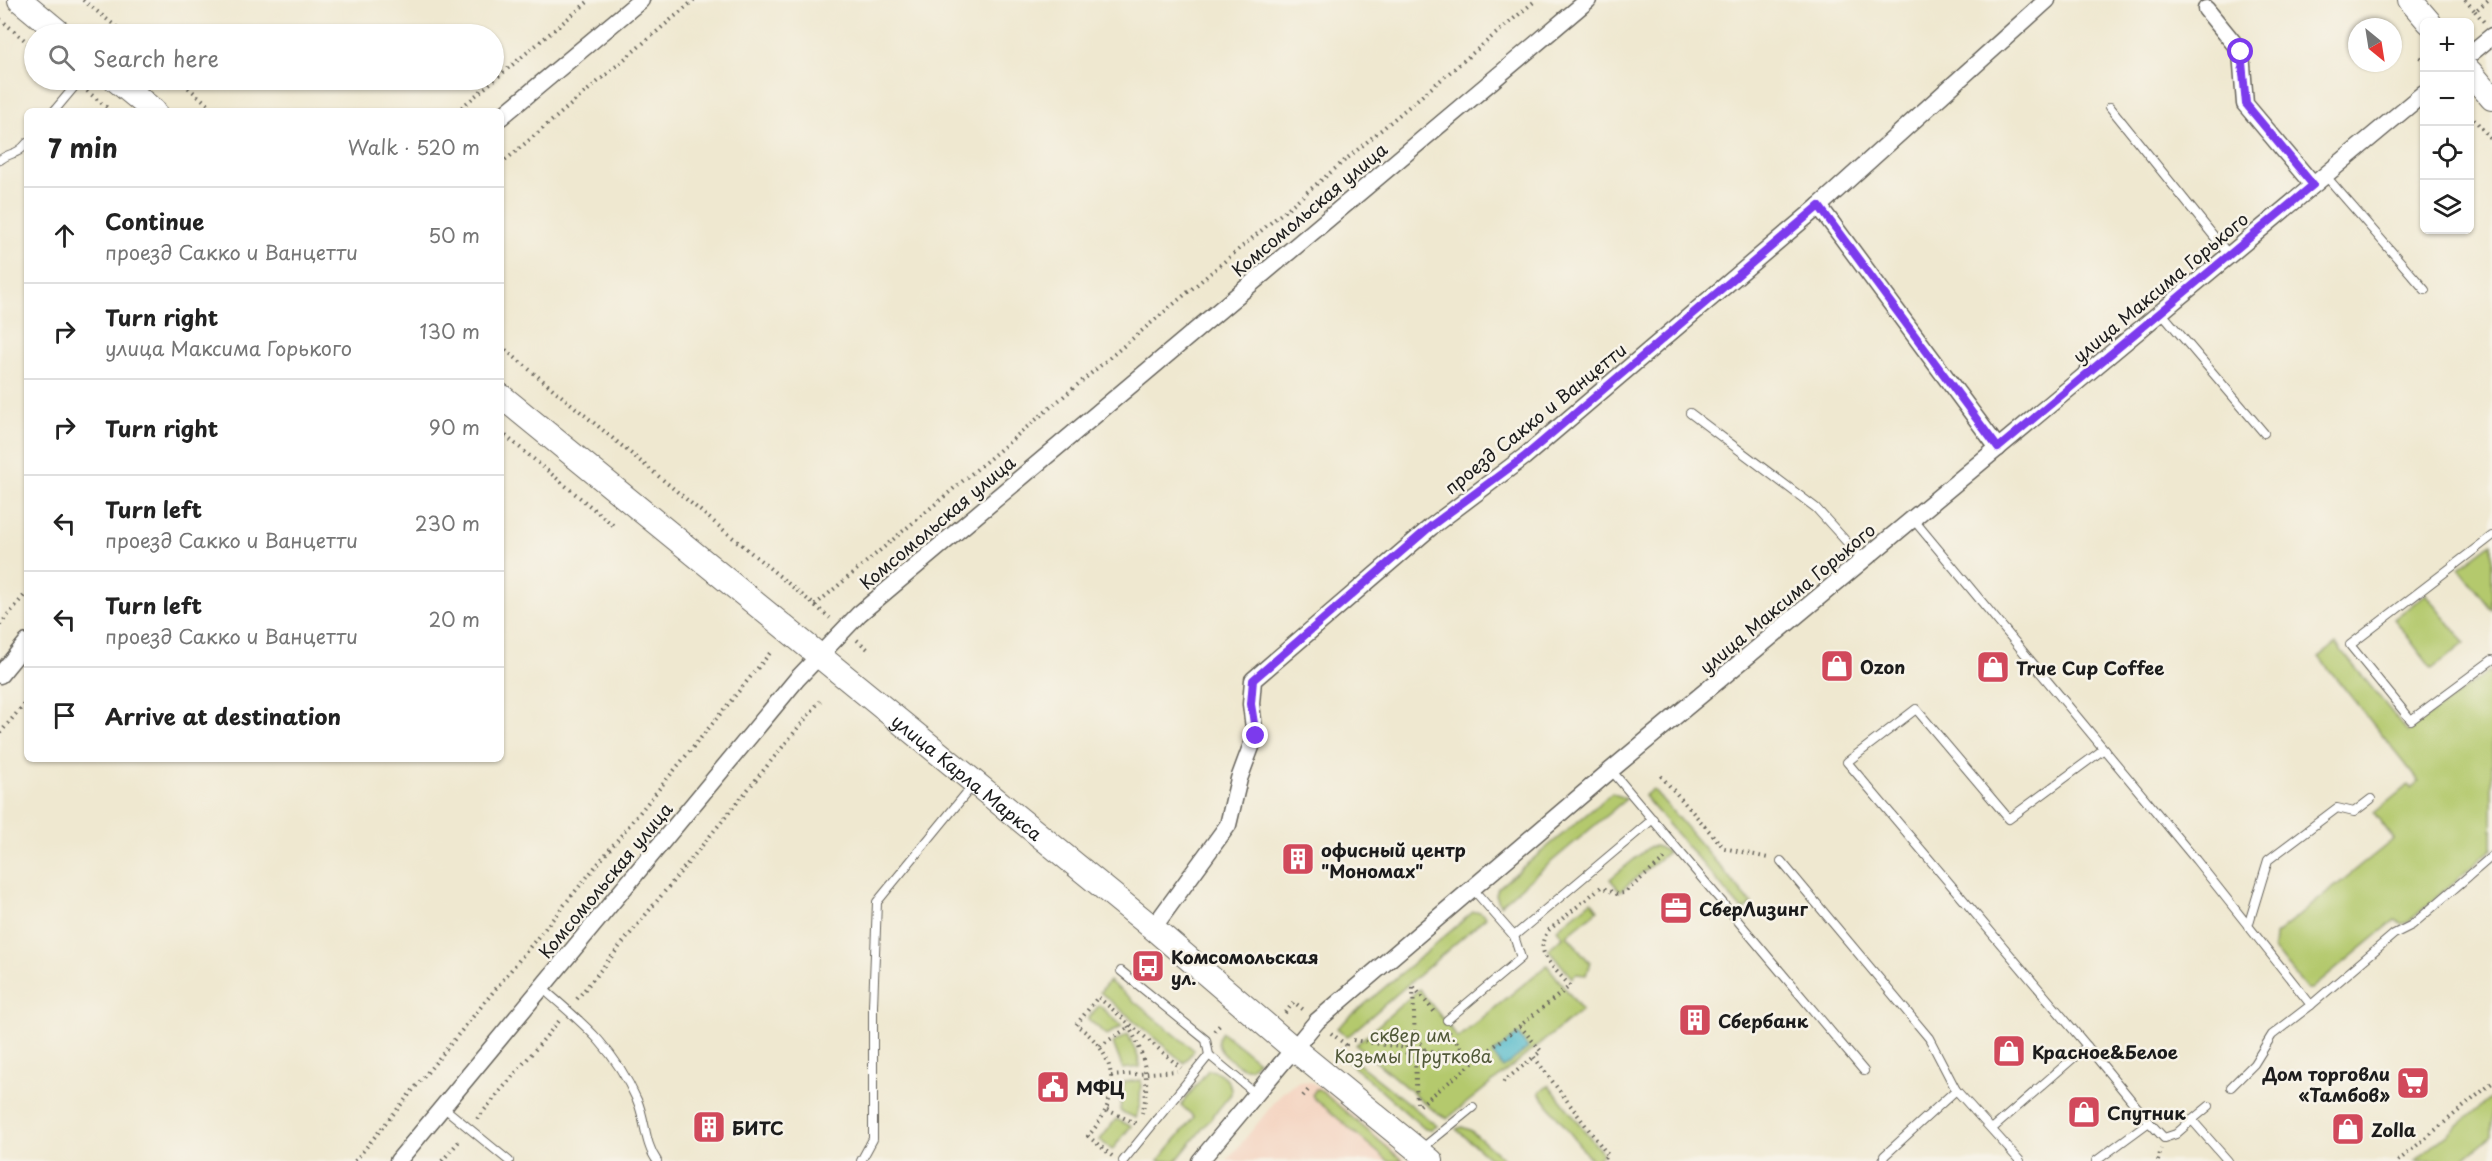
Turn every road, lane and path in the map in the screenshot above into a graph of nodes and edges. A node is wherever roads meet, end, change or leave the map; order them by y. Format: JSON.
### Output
{"nodes":[{"id":1,"x":20,"y":0,"type":"edge"},
{"id":2,"x":83,"y":0,"type":"edge"},
{"id":3,"x":590,"y":0,"type":"edge"},
{"id":4,"x":641,"y":0,"type":"edge"},
{"id":5,"x":694,"y":0,"type":"edge"},
{"id":6,"x":1536,"y":0,"type":"edge"},
{"id":7,"x":1588,"y":0,"type":"edge"},
{"id":8,"x":2047,"y":0,"type":"edge"},
{"id":9,"x":2410,"y":0,"type":"edge"},
{"id":10,"x":2465,"y":0,"type":"edge"},
{"id":11,"x":2488,"y":0,"type":"edge"},
{"id":12,"x":2205,"y":9,"type":"dead end"},
{"id":13,"x":2426,"y":18,"type":"edge"},
{"id":14,"x":0,"y":19,"type":"edge"},
{"id":15,"x":50,"y":24,"type":"edge"},
{"id":16,"x":113,"y":24,"type":"edge"},
{"id":17,"x":2492,"y":36,"type":"edge"},
{"id":18,"x":24,"y":39,"type":"edge"},
{"id":19,"x":2474,"y":50,"type":"edge"},
{"id":20,"x":504,"y":72,"type":"edge"},
{"id":21,"x":2474,"y":78,"type":"edge"},
{"id":22,"x":72,"y":90,"type":"edge"},
{"id":23,"x":89,"y":90,"type":"edge"},
{"id":24,"x":128,"y":90,"type":"edge"},
{"id":25,"x":190,"y":90,"type":"edge"},
{"id":26,"x":482,"y":90,"type":"edge"},
{"id":27,"x":2420,"y":96,"type":"edge"},
{"id":28,"x":2492,"y":98,"type":"edge"},
{"id":29,"x":2110,"y":107,"type":"dead end"},
{"id":30,"x":56,"y":108,"type":"edge"},
{"id":31,"x":108,"y":108,"type":"edge"},
{"id":32,"x":150,"y":108,"type":"edge"},
{"id":33,"x":212,"y":108,"type":"edge"},
{"id":34,"x":461,"y":108,"type":"edge"},
{"id":35,"x":504,"y":114,"type":"edge"},
{"id":36,"x":2474,"y":120,"type":"edge"},
{"id":37,"x":2492,"y":141,"type":"edge"},
{"id":38,"x":24,"y":146,"type":"edge"},
{"id":39,"x":0,"y":160,"type":"edge"},
{"id":40,"x":504,"y":161,"type":"edge"},
{"id":41,"x":2319,"y":180,"type":"junction"},
{"id":42,"x":1819,"y":206,"type":"junction"},
{"id":43,"x":2229,"y":255,"type":"junction"},
{"id":44,"x":2425,"y":290,"type":"dead end"},
{"id":45,"x":2161,"y":312,"type":"junction"},
{"id":46,"x":504,"y":348,"type":"edge"},
{"id":47,"x":504,"y":398,"type":"edge"},
{"id":48,"x":1690,"y":413,"type":"dead end"},
{"id":49,"x":2264,"y":433,"type":"dead end"},
{"id":50,"x":504,"y":434,"type":"edge"},
{"id":51,"x":1998,"y":448,"type":"junction"},
{"id":52,"x":1913,"y":519,"type":"junction"},
{"id":53,"x":614,"y":526,"type":"dead end"},
{"id":54,"x":2492,"y":536,"type":"edge"},
{"id":55,"x":1863,"y":560,"type":"junction"},
{"id":56,"x":24,"y":596,"type":"edge"},
{"id":57,"x":815,"y":605,"type":"junction"},
{"id":58,"x":0,"y":625,"type":"edge"},
{"id":59,"x":844,"y":630,"type":"junction"},
{"id":60,"x":24,"y":646,"type":"edge"},
{"id":61,"x":870,"y":651,"type":"dead end"},
{"id":62,"x":770,"y":653,"type":"dead end"},
{"id":63,"x":820,"y":656,"type":"junction"},
{"id":64,"x":2492,"y":660,"type":"edge"},
{"id":65,"x":0,"y":675,"type":"edge"},
{"id":66,"x":820,"y":700,"type":"dead end"},
{"id":67,"x":24,"y":705,"type":"edge"},
{"id":68,"x":0,"y":733,"type":"edge"},
{"id":69,"x":2104,"y":749,"type":"junction"},
{"id":70,"x":1611,"y":770,"type":"junction"},
{"id":71,"x":1661,"y":776,"type":"dead end"},
{"id":72,"x":975,"y":783,"type":"junction"},
{"id":73,"x":2371,"y":799,"type":"dead end"},
{"id":74,"x":1653,"y":819,"type":"junction"},
{"id":75,"x":1678,"y":849,"type":"junction"},
{"id":76,"x":2492,"y":856,"type":"edge"},
{"id":77,"x":1781,"y":861,"type":"joint"},
{"id":78,"x":1472,"y":888,"type":"junction"},
{"id":79,"x":2248,"y":926,"type":"junction"},
{"id":80,"x":1153,"y":928,"type":"junction"},
{"id":81,"x":1514,"y":936,"type":"junction"},
{"id":82,"x":1121,"y":971,"type":"dead end"},
{"id":83,"x":542,"y":988,"type":"junction"},
{"id":84,"x":1413,"y":988,"type":"dead end"},
{"id":85,"x":2311,"y":1005,"type":"junction"},
{"id":86,"x":568,"y":1010,"type":"junction"},
{"id":87,"x":1122,"y":1018,"type":"junction"},
{"id":88,"x":1447,"y":1020,"type":"dead end"},
{"id":89,"x":1520,"y":1026,"type":"junction"},
{"id":90,"x":1130,"y":1027,"type":"junction"},
{"id":91,"x":1325,"y":1028,"type":"dead end"},
{"id":92,"x":1353,"y":1040,"type":"dead end"},
{"id":93,"x":1415,"y":1041,"type":"junction"},
{"id":94,"x":1346,"y":1045,"type":"dead end"},
{"id":95,"x":1100,"y":1046,"type":"junction"},
{"id":96,"x":2086,"y":1046,"type":"junction"},
{"id":97,"x":1406,"y":1048,"type":"junction"},
{"id":98,"x":1294,"y":1049,"type":"junction"},
{"id":99,"x":1425,"y":1051,"type":"junction"},
{"id":100,"x":1209,"y":1055,"type":"junction"},
{"id":101,"x":1534,"y":1057,"type":"junction"},
{"id":102,"x":1478,"y":1059,"type":"junction"},
{"id":103,"x":1415,"y":1060,"type":"junction"},
{"id":104,"x":1864,"y":1071,"type":"dead end"},
{"id":105,"x":1146,"y":1073,"type":"junction"},
{"id":106,"x":1111,"y":1076,"type":"junction"},
{"id":107,"x":1503,"y":1082,"type":"dead end"},
{"id":108,"x":2492,"y":1083,"type":"edge"},
{"id":109,"x":2231,"y":1087,"type":"dead end"},
{"id":110,"x":1956,"y":1090,"type":"junction"},
{"id":111,"x":1256,"y":1094,"type":"junction"},
{"id":112,"x":2209,"y":1106,"type":"dead end"},
{"id":113,"x":443,"y":1107,"type":"junction"},
{"id":114,"x":1473,"y":1107,"type":"dead end"},
{"id":115,"x":1107,"y":1110,"type":"junction"},
{"id":116,"x":2192,"y":1120,"type":"junction"},
{"id":117,"x":2149,"y":1122,"type":"junction"},
{"id":118,"x":470,"y":1128,"type":"junction"},
{"id":119,"x":1992,"y":1129,"type":"junction"},
{"id":120,"x":1112,"y":1156,"type":"dead end"},
{"id":121,"x":1425,"y":1156,"type":"edge"},
{"id":122,"x":355,"y":1161,"type":"edge"},
{"id":123,"x":398,"y":1161,"type":"edge"},
{"id":124,"x":442,"y":1161,"type":"edge"},
{"id":125,"x":510,"y":1161,"type":"edge"},
{"id":126,"x":657,"y":1161,"type":"edge"},
{"id":127,"x":861,"y":1161,"type":"edge"},
{"id":128,"x":1123,"y":1161,"type":"edge"},
{"id":129,"x":1200,"y":1161,"type":"edge"},
{"id":130,"x":1601,"y":1161,"type":"edge"},
{"id":131,"x":1883,"y":1161,"type":"edge"},
{"id":132,"x":2020,"y":1161,"type":"edge"},
{"id":133,"x":2096,"y":1161,"type":"edge"},
{"id":134,"x":2228,"y":1161,"type":"edge"},
{"id":135,"x":2398,"y":1161,"type":"edge"}],
"edges":[{"from":1,"to":15,"type":"main road"},
{"from":2,"to":16,"type":"path"},
{"from":3,"to":20,"type":"path"},
{"from":4,"to":35,"type":"street"},
{"from":5,"to":40,"type":"path"},
{"from":6,"to":57,"type":"path"},
{"from":7,"to":59,"type":"street","name":"Комсомольская улица"},
{"from":8,"to":42,"type":"street","name":"проезд Сакко и Ванцетти"},
{"from":9,"to":13,"type":"main road"},
{"from":10,"to":11,"type":"path"},
{"from":12,"to":41,"type":"street"},
{"from":14,"to":18,"type":"path"},
{"from":17,"to":19,"type":"street"},
{"from":21,"to":28,"type":"main road"},
{"from":22,"to":30,"type":"lane"},
{"from":23,"to":31,"type":"path"},
{"from":24,"to":32,"type":"main road"},
{"from":25,"to":33,"type":"path"},
{"from":26,"to":34,"type":"path"},
{"from":27,"to":41,"type":"street","name":"улица Максима Горького"},
{"from":29,"to":43,"type":"lane"},
{"from":36,"to":37,"type":"path"},
{"from":38,"to":39,"type":"lane"},
{"from":41,"to":43,"type":"street","name":"улица Максима Горького"},
{"from":41,"to":44,"type":"lane"},
{"from":42,"to":51,"type":"street"},
{"from":42,"to":80,"type":"street","name":"проезд Сакко и Ванцетти"},
{"from":43,"to":45,"type":"street","name":"улица Максима Горького"},
{"from":45,"to":49,"type":"lane"},
{"from":45,"to":51,"type":"street","name":"улица Максима Горького"},
{"from":46,"to":57,"type":"path"},
{"from":47,"to":63,"type":"main road","name":"улица Карла Маркса"},
{"from":48,"to":55,"type":"lane"},
{"from":50,"to":53,"type":"path"},
{"from":51,"to":52,"type":"street","name":"улица Максима Горького"},
{"from":52,"to":55,"type":"street","name":"улица Максима Горького"},
{"from":52,"to":69,"type":"lane"},
{"from":54,"to":64,"type":"lane"},
{"from":55,"to":70,"type":"street","name":"улица Максима Горького"},
{"from":56,"to":58,"type":"path"},
{"from":57,"to":59,"type":"path"},
{"from":59,"to":61,"type":"path"},
{"from":59,"to":63,"type":"street","name":"Комсомольская улица"},
{"from":60,"to":65,"type":"street"},
{"from":62,"to":122,"type":"path"},
{"from":63,"to":72,"type":"main road","name":"улица Карла Маркса"},
{"from":63,"to":83,"type":"street","name":"Комсомольская улица"},
{"from":66,"to":86,"type":"path"},
{"from":67,"to":68,"type":"path"},
{"from":69,"to":79,"type":"lane"},
{"from":69,"to":96,"type":"lane"},
{"from":70,"to":74,"type":"lane"},
{"from":70,"to":78,"type":"street","name":"улица Максима Горького"},
{"from":71,"to":77,"type":"path"},
{"from":72,"to":80,"type":"main road","name":"улица Карла Маркса"},
{"from":72,"to":127,"type":"lane"},
{"from":73,"to":79,"type":"lane"},
{"from":74,"to":75,"type":"lane"},
{"from":74,"to":81,"type":"lane"},
{"from":75,"to":89,"type":"path"},
{"from":75,"to":104,"type":"lane"},
{"from":76,"to":85,"type":"lane"},
{"from":77,"to":110,"type":"lane"},
{"from":78,"to":81,"type":"lane"},
{"from":78,"to":98,"type":"street","name":"улица Максима Горького"},
{"from":79,"to":85,"type":"lane"},
{"from":80,"to":98,"type":"main road","name":"улица Карла Маркса"},
{"from":81,"to":88,"type":"lane"},
{"from":82,"to":100,"type":"lane"},
{"from":83,"to":86,"type":"lane"},
{"from":83,"to":113,"type":"street","name":"Комсомольская улица"},
{"from":84,"to":93,"type":"path"},
{"from":85,"to":109,"type":"lane"},
{"from":86,"to":118,"type":"path"},
{"from":86,"to":126,"type":"lane"},
{"from":87,"to":90,"type":"path"},
{"from":87,"to":95,"type":"path"},
{"from":87,"to":105,"type":"path"},
{"from":89,"to":101,"type":"path"},
{"from":89,"to":102,"type":"path"},
{"from":90,"to":95,"type":"path"},
{"from":90,"to":105,"type":"path"},
{"from":91,"to":94,"type":"path"},
{"from":92,"to":97,"type":"path"},
{"from":93,"to":97,"type":"path"},
{"from":93,"to":99,"type":"path"},
{"from":95,"to":106,"type":"path"},
{"from":96,"to":117,"type":"lane"},
{"from":96,"to":119,"type":"lane"},
{"from":97,"to":103,"type":"path"},
{"from":98,"to":111,"type":"street","name":"улица Максима Горького"},
{"from":98,"to":121,"type":"main road","name":"улица Карла Маркса"},
{"from":99,"to":102,"type":"path"},
{"from":99,"to":103,"type":"path"},
{"from":100,"to":111,"type":"lane"},
{"from":100,"to":128,"type":"lane"},
{"from":101,"to":107,"type":"path"},
{"from":101,"to":130,"type":"path"},
{"from":102,"to":103,"type":"path"},
{"from":105,"to":106,"type":"path"},
{"from":105,"to":115,"type":"path"},
{"from":106,"to":115,"type":"path"},
{"from":108,"to":135,"type":"path"},
{"from":110,"to":119,"type":"lane"},
{"from":110,"to":131,"type":"lane"},
{"from":111,"to":129,"type":"street","name":"улица Максима Горького"},
{"from":112,"to":116,"type":"lane"},
{"from":113,"to":118,"type":"lane"},
{"from":113,"to":123,"type":"street","name":"Комсомольская улица"},
{"from":114,"to":121,"type":"lane"},
{"from":115,"to":120,"type":"path"},
{"from":116,"to":117,"type":"lane"},
{"from":116,"to":134,"type":"lane"},
{"from":117,"to":133,"type":"lane"},
{"from":118,"to":124,"type":"path"},
{"from":118,"to":125,"type":"lane"},
{"from":119,"to":132,"type":"lane"}]}
